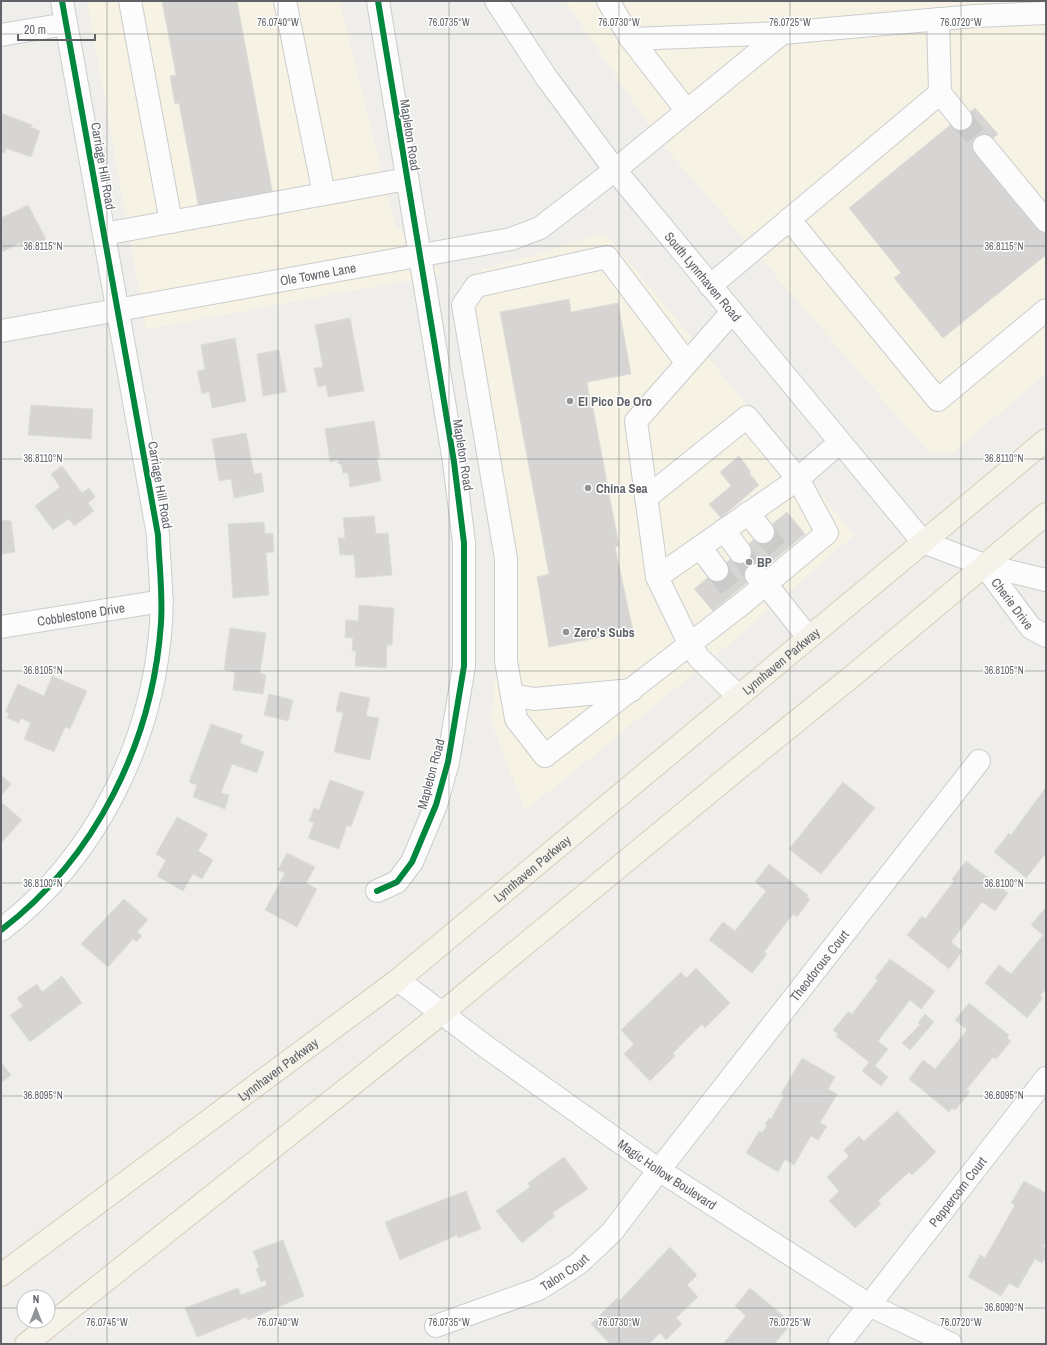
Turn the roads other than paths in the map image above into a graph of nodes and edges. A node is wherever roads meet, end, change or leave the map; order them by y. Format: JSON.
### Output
{"nodes":[{"id":1,"x":62,"y":1,"type":"edge"},
{"id":2,"x":130,"y":1,"type":"edge"},
{"id":3,"x":285,"y":1,"type":"edge"},
{"id":4,"x":378,"y":1,"type":"edge"},
{"id":5,"x":496,"y":1,"type":"edge"},
{"id":6,"x":608,"y":1,"type":"edge"},
{"id":7,"x":975,"y":8,"type":"edge"},
{"id":8,"x":1046,"y":13,"type":"edge"},
{"id":9,"x":938,"y":19,"type":"junction"},
{"id":10,"x":66,"y":24,"type":"junction"},
{"id":11,"x":782,"y":32,"type":"junction"},
{"id":12,"x":1,"y":35,"type":"edge"},
{"id":13,"x":631,"y":39,"type":"junction"},
{"id":14,"x":940,"y":93,"type":"junction"},
{"id":15,"x":687,"y":111,"type":"junction"},
{"id":16,"x":962,"y":119,"type":"tunnel mouth"},
{"id":17,"x":984,"y":146,"type":"tunnel mouth"},
{"id":18,"x":615,"y":170,"type":"junction"},
{"id":19,"x":406,"y":180,"type":"junction"},
{"id":20,"x":324,"y":194,"type":"junction"},
{"id":21,"x":789,"y":219,"type":"junction"},
{"id":22,"x":1046,"y":221,"type":"edge"},
{"id":23,"x":170,"y":222,"type":"junction"},
{"id":24,"x":104,"y":234,"type":"junction"},
{"id":25,"x":419,"y":256,"type":"junction"},
{"id":26,"x":710,"y":286,"type":"junction"},
{"id":27,"x":1046,"y":310,"type":"edge"},
{"id":28,"x":118,"y":311,"type":"junction"},
{"id":29,"x":732,"y":312,"type":"junction"},
{"id":30,"x":1,"y":331,"type":"edge"},
{"id":31,"x":687,"y":363,"type":"junction"},
{"id":32,"x":1046,"y":440,"type":"edge"},
{"id":33,"x":840,"y":442,"type":"junction"},
{"id":34,"x":798,"y":479,"type":"junction"},
{"id":35,"x":646,"y":498,"type":"junction"},
{"id":36,"x":748,"y":513,"type":"junction"},
{"id":37,"x":1046,"y":514,"type":"edge"},
{"id":38,"x":724,"y":530,"type":"junction"},
{"id":39,"x":763,"y":532,"type":"tunnel mouth"},
{"id":40,"x":922,"y":542,"type":"junction"},
{"id":41,"x":700,"y":547,"type":"junction"},
{"id":42,"x":740,"y":552,"type":"tunnel mouth"},
{"id":43,"x":984,"y":565,"type":"junction"},
{"id":44,"x":717,"y":570,"type":"tunnel mouth"},
{"id":45,"x":657,"y":578,"type":"junction"},
{"id":46,"x":761,"y":580,"type":"junction"},
{"id":47,"x":1046,"y":580,"type":"edge"},
{"id":48,"x":162,"y":601,"type":"junction"},
{"id":49,"x":1,"y":628,"type":"edge"},
{"id":50,"x":1046,"y":636,"type":"edge"},
{"id":51,"x":808,"y":637,"type":"junction"},
{"id":52,"x":690,"y":645,"type":"junction"},
{"id":53,"x":632,"y":690,"type":"junction"},
{"id":54,"x":512,"y":695,"type":"junction"},
{"id":55,"x":738,"y":696,"type":"junction"},
{"id":56,"x":979,"y":760,"type":"dead end"},
{"id":57,"x":377,"y":891,"type":"dead end"},
{"id":58,"x":1,"y":930,"type":"edge"},
{"id":59,"x":398,"y":980,"type":"junction"},
{"id":60,"x":442,"y":1013,"type":"junction"},
{"id":61,"x":1046,"y":1078,"type":"edge"},
{"id":62,"x":659,"y":1170,"type":"junction"},
{"id":63,"x":1,"y":1275,"type":"edge"},
{"id":64,"x":869,"y":1305,"type":"junction"},
{"id":65,"x":436,"y":1326,"type":"dead end"},
{"id":66,"x":26,"y":1344,"type":"edge"},
{"id":67,"x":839,"y":1344,"type":"edge"},
{"id":68,"x":951,"y":1344,"type":"edge"}],
"edges":[{"from":1,"to":10,"type":"street","name":"Carriage Hill Road"},
{"from":2,"to":23,"type":"street"},
{"from":3,"to":20,"type":"street"},
{"from":4,"to":19,"type":"street","name":"Mapleton Road"},
{"from":5,"to":18,"type":"street","name":"South Lynnhaven Road"},
{"from":6,"to":13,"type":"street"},
{"from":7,"to":8,"type":"street"},
{"from":7,"to":9,"type":"street"},
{"from":9,"to":11,"type":"street"},
{"from":9,"to":14,"type":"street"},
{"from":10,"to":12,"type":"street"},
{"from":10,"to":24,"type":"street","name":"Carriage Hill Road"},
{"from":11,"to":13,"type":"street"},
{"from":11,"to":15,"type":"street","name":"Ole Towne Lane"},
{"from":13,"to":15,"type":"street"},
{"from":14,"to":16,"type":"street"},
{"from":14,"to":21,"type":"street"},
{"from":15,"to":18,"type":"street","name":"Ole Towne Lane"},
{"from":17,"to":22,"type":"street"},
{"from":18,"to":25,"type":"street","name":"Ole Towne Lane"},
{"from":18,"to":26,"type":"street","name":"South Lynnhaven Road"},
{"from":19,"to":20,"type":"street"},
{"from":19,"to":25,"type":"street","name":"Mapleton Road"},
{"from":20,"to":23,"type":"street"},
{"from":21,"to":26,"type":"street"},
{"from":21,"to":27,"type":"street"},
{"from":23,"to":24,"type":"street"},
{"from":24,"to":28,"type":"street","name":"Carriage Hill Road"},
{"from":25,"to":28,"type":"street","name":"Ole Towne Lane"},
{"from":25,"to":57,"type":"street","name":"Mapleton Road"},
{"from":26,"to":29,"type":"street","name":"South Lynnhaven Road"},
{"from":28,"to":30,"type":"street","name":"Ole Towne Lane"},
{"from":28,"to":48,"type":"street","name":"Carriage Hill Road"},
{"from":29,"to":31,"type":"street"},
{"from":29,"to":33,"type":"street","name":"South Lynnhaven Road"},
{"from":31,"to":35,"type":"street"},
{"from":31,"to":54,"type":"street"},
{"from":32,"to":40,"type":"main road","name":"Lynnhaven Parkway"},
{"from":33,"to":34,"type":"street"},
{"from":33,"to":40,"type":"street","name":"South Lynnhaven Road"},
{"from":34,"to":35,"type":"street"},
{"from":34,"to":36,"type":"street"},
{"from":34,"to":46,"type":"street"},
{"from":35,"to":45,"type":"street"},
{"from":36,"to":38,"type":"street"},
{"from":36,"to":39,"type":"street"},
{"from":37,"to":43,"type":"main road"},
{"from":38,"to":41,"type":"street"},
{"from":38,"to":42,"type":"street"},
{"from":40,"to":43,"type":"street","name":"Cherie Drive"},
{"from":40,"to":51,"type":"main road","name":"Lynnhaven Parkway"},
{"from":41,"to":44,"type":"street"},
{"from":41,"to":45,"type":"street"},
{"from":43,"to":47,"type":"street","name":"Cherie Drive"},
{"from":43,"to":50,"type":"street","name":"Cherie Drive"},
{"from":43,"to":60,"type":"main road"},
{"from":45,"to":52,"type":"street"},
{"from":46,"to":51,"type":"street"},
{"from":46,"to":52,"type":"street"},
{"from":48,"to":49,"type":"street","name":"Cobblestone Drive"},
{"from":48,"to":58,"type":"street","name":"Carriage Hill Road"},
{"from":51,"to":55,"type":"main road","name":"Lynnhaven Parkway"},
{"from":52,"to":53,"type":"street"},
{"from":52,"to":55,"type":"street"},
{"from":53,"to":54,"type":"street"},
{"from":53,"to":54,"type":"street"},
{"from":55,"to":59,"type":"main road","name":"Lynnhaven Parkway"},
{"from":56,"to":62,"type":"street","name":"Theodorous Court"},
{"from":59,"to":60,"type":"street","name":"Magic Hollow Boulevard"},
{"from":59,"to":63,"type":"main road","name":"Lynnhaven Parkway"},
{"from":60,"to":62,"type":"street","name":"Magic Hollow Boulevard"},
{"from":60,"to":66,"type":"main road"},
{"from":61,"to":64,"type":"street","name":"Peppercorn Court"},
{"from":62,"to":64,"type":"street","name":"Magic Hollow Boulevard"},
{"from":62,"to":65,"type":"street","name":"Talon Court"},
{"from":64,"to":67,"type":"street","name":"Peppercorn Court"},
{"from":64,"to":68,"type":"street","name":"Magic Hollow Boulevard"}]}
